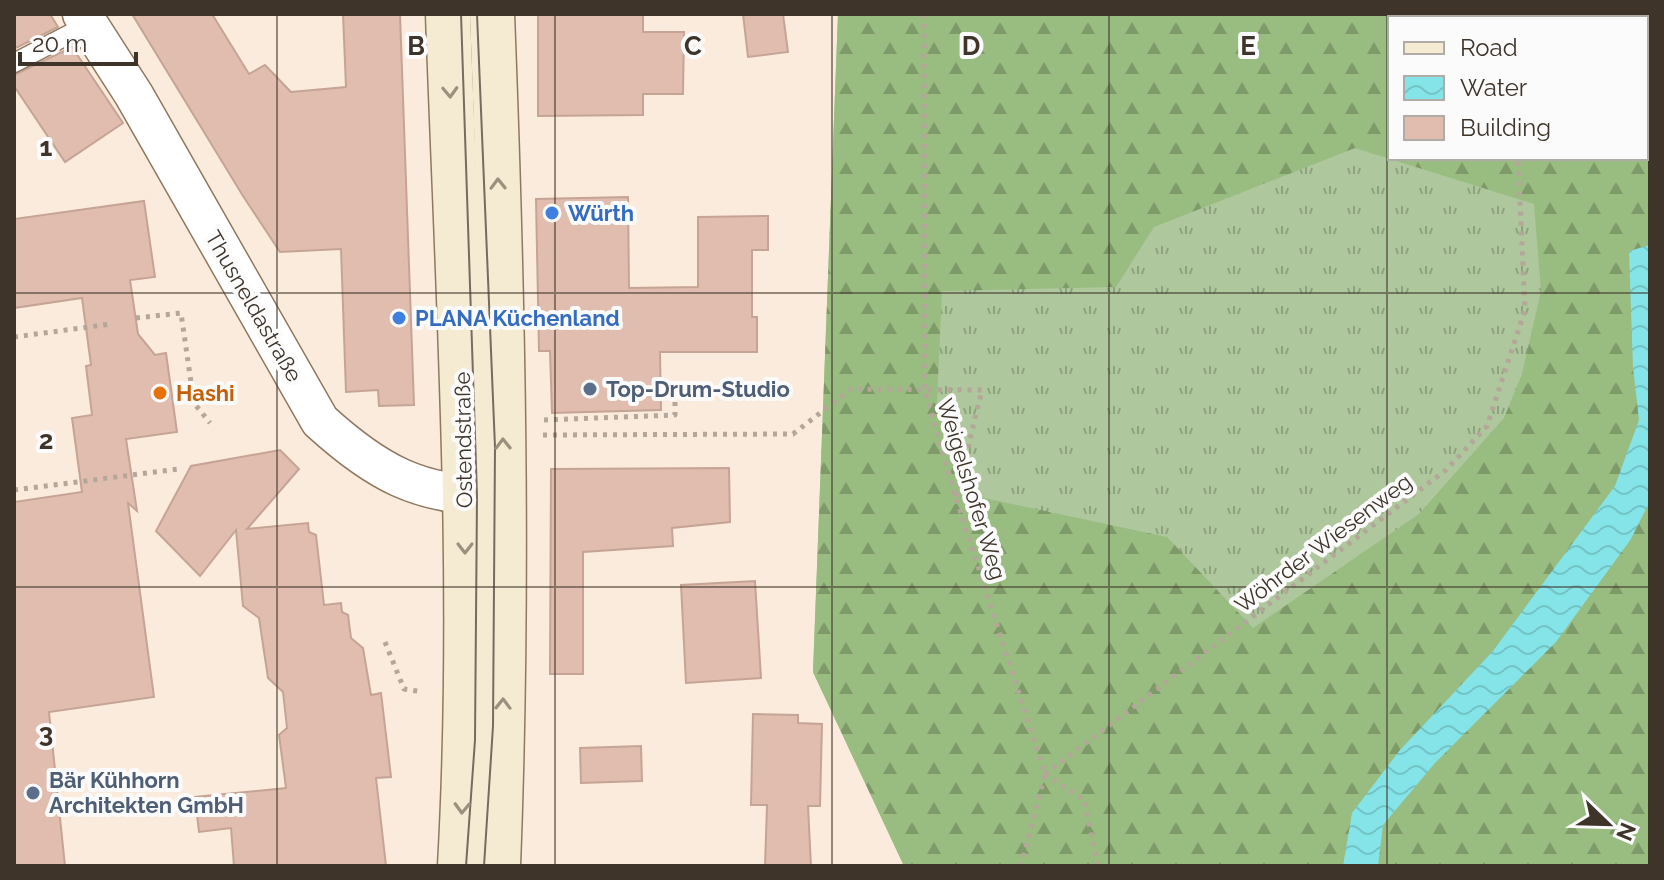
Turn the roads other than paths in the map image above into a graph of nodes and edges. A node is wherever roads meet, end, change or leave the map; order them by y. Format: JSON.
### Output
{"nodes":[{"id":1,"x":448,"y":14,"type":"edge"},
{"id":2,"x":492,"y":14,"type":"edge"},
{"id":3,"x":85,"y":19,"type":"edge"},
{"id":4,"x":14,"y":63,"type":"edge"},
{"id":5,"x":484,"y":496,"type":"junction"},
{"id":6,"x":460,"y":866,"type":"edge"},
{"id":7,"x":498,"y":866,"type":"edge"}],
"edges":[{"from":1,"to":5,"type":"main road","name":"Ostendstraße","one_way":true},
{"from":5,"to":2,"type":"main road","name":"Ostendstraße","one_way":true},
{"from":3,"to":4,"type":"lane"},
{"from":3,"to":5,"type":"street","name":"Thusneldastraße"},
{"from":5,"to":6,"type":"main road","name":"Ostendstraße","one_way":true},
{"from":7,"to":5,"type":"main road","name":"Ostendstraße","one_way":true}]}
